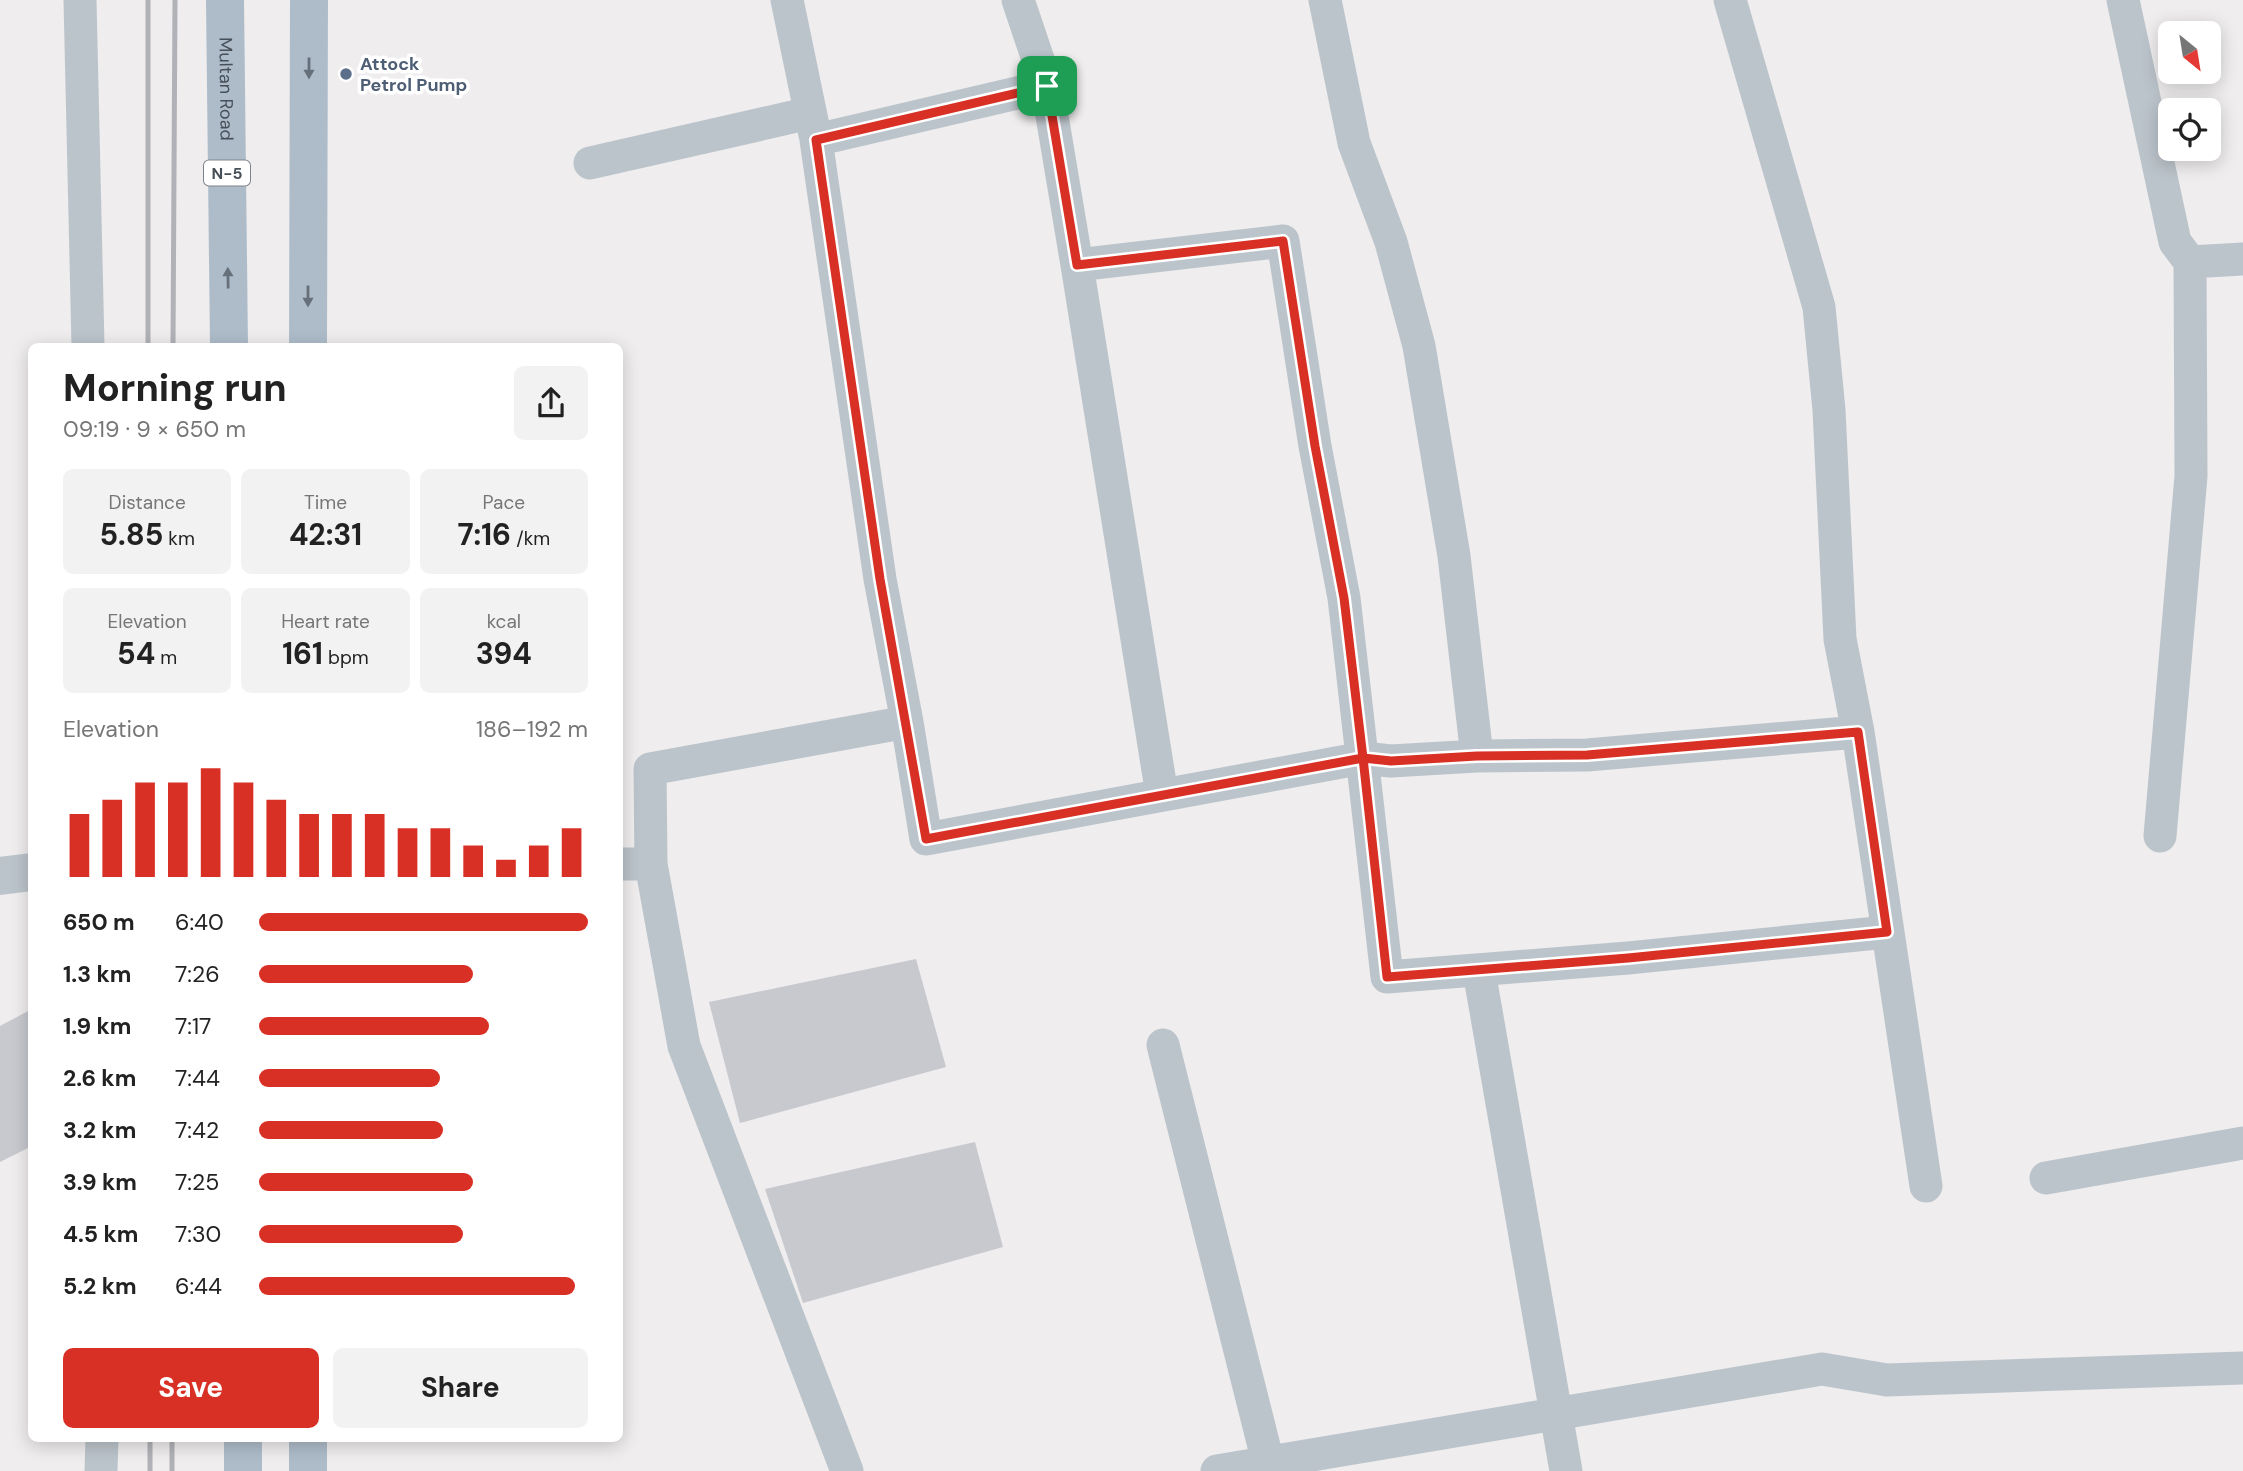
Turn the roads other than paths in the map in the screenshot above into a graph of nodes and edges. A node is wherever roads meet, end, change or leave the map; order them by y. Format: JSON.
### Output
{"nodes":[{"id":1,"x":80,"y":0,"type":"edge"},
{"id":2,"x":225,"y":0,"type":"edge"},
{"id":3,"x":309,"y":0,"type":"edge"},
{"id":4,"x":787,"y":0,"type":"edge"},
{"id":5,"x":1018,"y":0,"type":"edge"},
{"id":6,"x":1325,"y":0,"type":"edge"},
{"id":7,"x":1730,"y":0,"type":"edge"},
{"id":8,"x":2123,"y":0,"type":"edge"},
{"id":9,"x":1047,"y":86,"type":"junction"},
{"id":10,"x":813,"y":127,"type":"junction"},
{"id":11,"x":590,"y":163,"type":"dead end"},
{"id":12,"x":2243,"y":259,"type":"edge"},
{"id":13,"x":2190,"y":262,"type":"junction"},
{"id":14,"x":1077,"y":265,"type":"junction"},
{"id":15,"x":88,"y":343,"type":"edge"},
{"id":16,"x":229,"y":343,"type":"edge"},
{"id":17,"x":308,"y":343,"type":"edge"},
{"id":18,"x":907,"y":722,"type":"junction"},
{"id":19,"x":1858,"y":732,"type":"junction"},
{"id":20,"x":1477,"y":756,"type":"junction"},
{"id":21,"x":1363,"y":758,"type":"junction"},
{"id":22,"x":1162,"y":795,"type":"junction"},
{"id":23,"x":2160,"y":836,"type":"dead end"},
{"id":24,"x":635,"y":864,"type":"edge"},
{"id":25,"x":28,"y":872,"type":"edge"},
{"id":26,"x":0,"y":876,"type":"edge"},
{"id":27,"x":1887,"y":932,"type":"junction"},
{"id":28,"x":1479,"y":971,"type":"junction"},
{"id":29,"x":1163,"y":1045,"type":"dead end"},
{"id":30,"x":2243,"y":1143,"type":"edge"},
{"id":31,"x":2046,"y":1178,"type":"dead end"},
{"id":32,"x":1926,"y":1186,"type":"dead end"},
{"id":33,"x":2243,"y":1368,"type":"edge"},
{"id":34,"x":1556,"y":1413,"type":"junction"},
{"id":35,"x":102,"y":1442,"type":"edge"},
{"id":36,"x":243,"y":1442,"type":"edge"},
{"id":37,"x":308,"y":1442,"type":"edge"},
{"id":38,"x":1268,"y":1462,"type":"junction"},
{"id":39,"x":101,"y":1471,"type":"edge"},
{"id":40,"x":243,"y":1471,"type":"edge"},
{"id":41,"x":308,"y":1471,"type":"edge"},
{"id":42,"x":847,"y":1471,"type":"edge"},
{"id":43,"x":1217,"y":1471,"type":"edge"},
{"id":44,"x":1566,"y":1471,"type":"edge"}],
"edges":[{"from":1,"to":15,"type":"street"},
{"from":16,"to":2,"type":"main road","name":"Multan Road","number":"N-5","one_way":true},
{"from":3,"to":17,"type":"main road","one_way":true},
{"from":4,"to":10,"type":"street"},
{"from":5,"to":9,"type":"street"},
{"from":6,"to":20,"type":"street"},
{"from":7,"to":19,"type":"street"},
{"from":8,"to":13,"type":"street"},
{"from":9,"to":10,"type":"street"},
{"from":9,"to":14,"type":"street"},
{"from":10,"to":11,"type":"street"},
{"from":10,"to":18,"type":"street"},
{"from":12,"to":13,"type":"street"},
{"from":13,"to":23,"type":"street"},
{"from":14,"to":21,"type":"street"},
{"from":14,"to":22,"type":"street"},
{"from":18,"to":22,"type":"street"},
{"from":18,"to":24,"type":"street"},
{"from":19,"to":20,"type":"street"},
{"from":19,"to":27,"type":"street"},
{"from":20,"to":21,"type":"street"},
{"from":21,"to":22,"type":"street"},
{"from":21,"to":28,"type":"street"},
{"from":24,"to":42,"type":"street"},
{"from":25,"to":26,"type":"street"},
{"from":27,"to":28,"type":"street"},
{"from":27,"to":32,"type":"street"},
{"from":28,"to":34,"type":"street"},
{"from":29,"to":38,"type":"street"},
{"from":30,"to":31,"type":"street"},
{"from":33,"to":34,"type":"street"},
{"from":34,"to":38,"type":"street"},
{"from":34,"to":44,"type":"street"},
{"from":35,"to":39,"type":"street"},
{"from":36,"to":40,"type":"main road"},
{"from":37,"to":41,"type":"main road"},
{"from":38,"to":43,"type":"street"}]}
